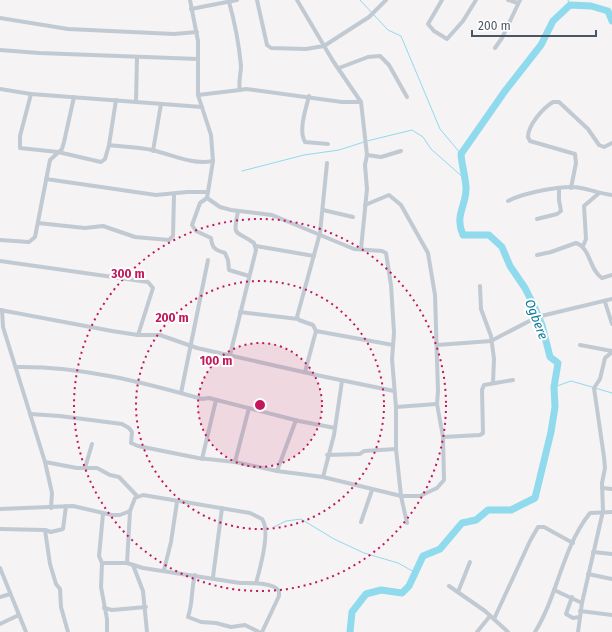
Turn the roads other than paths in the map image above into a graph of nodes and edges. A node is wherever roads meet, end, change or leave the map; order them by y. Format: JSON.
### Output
{"nodes":[{"id":1,"x":190,"y":0,"type":"edge"},
{"id":2,"x":237,"y":0,"type":"edge"},
{"id":3,"x":257,"y":0,"type":"edge"},
{"id":4,"x":297,"y":0,"type":"edge"},
{"id":5,"x":386,"y":0,"type":"edge"},
{"id":6,"x":442,"y":0,"type":"edge"},
{"id":7,"x":476,"y":0,"type":"edge"},
{"id":8,"x":508,"y":0,"type":"edge"},
{"id":9,"x":229,"y":2,"type":"junction"},
{"id":10,"x":519,"y":2,"type":"edge"},
{"id":11,"x":191,"y":9,"type":"junction"},
{"id":12,"x":0,"y":18,"type":"edge"},
{"id":13,"x":196,"y":32,"type":"junction"},
{"id":14,"x":324,"y":46,"type":"junction"},
{"id":15,"x":495,"y":48,"type":"dead end"},
{"id":16,"x":0,"y":50,"type":"edge"},
{"id":17,"x":137,"y":58,"type":"junction"},
{"id":18,"x":198,"y":59,"type":"junction"},
{"id":19,"x":339,"y":68,"type":"junction"},
{"id":20,"x":0,"y":89,"type":"edge"},
{"id":21,"x":240,"y":90,"type":"junction"},
{"id":22,"x":30,"y":94,"type":"junction"},
{"id":23,"x":198,"y":95,"type":"junction"},
{"id":24,"x":309,"y":96,"type":"junction"},
{"id":25,"x":74,"y":97,"type":"junction"},
{"id":26,"x":408,"y":97,"type":"dead end"},
{"id":27,"x":116,"y":100,"type":"junction"},
{"id":28,"x":136,"y":101,"type":"junction"},
{"id":29,"x":361,"y":102,"type":"junction"},
{"id":30,"x":161,"y":104,"type":"junction"},
{"id":31,"x":202,"y":107,"type":"junction"},
{"id":32,"x":612,"y":143,"type":"edge"},
{"id":33,"x":328,"y":144,"type":"dead end"},
{"id":34,"x":109,"y":145,"type":"junction"},
{"id":35,"x":153,"y":151,"type":"junction"},
{"id":36,"x":401,"y":151,"type":"dead end"},
{"id":37,"x":58,"y":152,"type":"junction"},
{"id":38,"x":367,"y":155,"type":"junction"},
{"id":39,"x":213,"y":161,"type":"junction"},
{"id":40,"x":326,"y":163,"type":"dead end"},
{"id":41,"x":46,"y":179,"type":"junction"},
{"id":42,"x":571,"y":188,"type":"junction"},
{"id":43,"x":559,"y":189,"type":"junction"},
{"id":44,"x":208,"y":192,"type":"junction"},
{"id":45,"x":598,"y":194,"type":"junction"},
{"id":46,"x":174,"y":195,"type":"junction"},
{"id":47,"x":612,"y":195,"type":"edge"},
{"id":48,"x":206,"y":198,"type":"junction"},
{"id":49,"x":508,"y":201,"type":"dead end"},
{"id":50,"x":365,"y":204,"type":"junction"},
{"id":51,"x":322,"y":210,"type":"junction"},
{"id":52,"x":238,"y":211,"type":"junction"},
{"id":53,"x":352,"y":217,"type":"dead end"},
{"id":54,"x":537,"y":219,"type":"dead end"},
{"id":55,"x":38,"y":223,"type":"junction"},
{"id":56,"x":320,"y":233,"type":"junction"},
{"id":57,"x":0,"y":240,"type":"edge"},
{"id":58,"x":256,"y":246,"type":"junction"},
{"id":59,"x":583,"y":246,"type":"junction"},
{"id":60,"x":361,"y":249,"type":"junction"},
{"id":61,"x":537,"y":255,"type":"dead end"},
{"id":62,"x":314,"y":256,"type":"junction"},
{"id":63,"x":208,"y":260,"type":"dead end"},
{"id":64,"x":0,"y":261,"type":"edge"},
{"id":65,"x":612,"y":275,"type":"edge"},
{"id":66,"x":249,"y":276,"type":"junction"},
{"id":67,"x":480,"y":286,"type":"dead end"},
{"id":68,"x":612,"y":299,"type":"edge"},
{"id":69,"x":605,"y":302,"type":"junction"},
{"id":70,"x":1,"y":310,"type":"edge"},
{"id":71,"x":240,"y":312,"type":"junction"},
{"id":72,"x":298,"y":319,"type":"junction"},
{"id":73,"x":612,"y":324,"type":"edge"},
{"id":74,"x":316,"y":331,"type":"junction"},
{"id":75,"x":138,"y":335,"type":"junction"},
{"id":76,"x":491,"y":341,"type":"junction"},
{"id":77,"x":191,"y":344,"type":"junction"},
{"id":78,"x":394,"y":345,"type":"junction"},
{"id":79,"x":437,"y":345,"type":"junction"},
{"id":80,"x":580,"y":345,"type":"dead end"},
{"id":81,"x":612,"y":351,"type":"edge"},
{"id":82,"x":230,"y":355,"type":"junction"},
{"id":83,"x":17,"y":367,"type":"junction"},
{"id":84,"x":305,"y":372,"type":"junction"},
{"id":85,"x":513,"y":380,"type":"dead end"},
{"id":86,"x":342,"y":381,"type":"junction"},
{"id":87,"x":493,"y":383,"type":"junction"},
{"id":88,"x":394,"y":391,"type":"junction"},
{"id":89,"x":181,"y":393,"type":"junction"},
{"id":90,"x":216,"y":400,"type":"junction"},
{"id":91,"x":437,"y":404,"type":"junction"},
{"id":92,"x":396,"y":407,"type":"junction"},
{"id":93,"x":249,"y":408,"type":"junction"},
{"id":94,"x":30,"y":414,"type":"junction"},
{"id":95,"x":296,"y":420,"type":"junction"},
{"id":96,"x":335,"y":428,"type":"junction"},
{"id":97,"x":443,"y":437,"type":"junction"},
{"id":98,"x":92,"y":444,"type":"dead end"},
{"id":99,"x":396,"y":449,"type":"junction"},
{"id":100,"x":327,"y":455,"type":"junction"},
{"id":101,"x":202,"y":459,"type":"junction"},
{"id":102,"x":46,"y":462,"type":"junction"},
{"id":103,"x":235,"y":462,"type":"junction"},
{"id":104,"x":85,"y":468,"type":"junction"},
{"id":105,"x":277,"y":471,"type":"junction"},
{"id":106,"x":323,"y":478,"type":"junction"},
{"id":107,"x":602,"y":488,"type":"junction"},
{"id":108,"x":612,"y":489,"type":"edge"},
{"id":109,"x":372,"y":490,"type":"junction"},
{"id":110,"x":137,"y":496,"type":"junction"},
{"id":111,"x":401,"y":496,"type":"junction"},
{"id":112,"x":177,"y":502,"type":"junction"},
{"id":113,"x":66,"y":506,"type":"junction"},
{"id":114,"x":51,"y":508,"type":"junction"},
{"id":115,"x":222,"y":508,"type":"junction"},
{"id":116,"x":0,"y":509,"type":"edge"},
{"id":117,"x":130,"y":511,"type":"junction"},
{"id":118,"x":603,"y":511,"type":"junction"},
{"id":119,"x":612,"y":512,"type":"edge"},
{"id":120,"x":103,"y":514,"type":"junction"},
{"id":121,"x":361,"y":522,"type":"dead end"},
{"id":122,"x":408,"y":523,"type":"dead end"},
{"id":123,"x":0,"y":529,"type":"edge"},
{"id":124,"x":45,"y":530,"type":"junction"},
{"id":125,"x":573,"y":543,"type":"junction"},
{"id":126,"x":593,"y":552,"type":"junction"},
{"id":127,"x":612,"y":554,"type":"edge"},
{"id":128,"x":470,"y":562,"type":"dead end"},
{"id":129,"x":102,"y":563,"type":"junction"},
{"id":130,"x":127,"y":563,"type":"junction"},
{"id":131,"x":133,"y":565,"type":"junction"},
{"id":132,"x":0,"y":568,"type":"edge"},
{"id":133,"x":164,"y":570,"type":"junction"},
{"id":134,"x":588,"y":574,"type":"junction"},
{"id":135,"x":195,"y":575,"type":"junction"},
{"id":136,"x":213,"y":578,"type":"junction"},
{"id":137,"x":612,"y":579,"type":"edge"},
{"id":138,"x":256,"y":583,"type":"junction"},
{"id":139,"x":449,"y":586,"type":"dead end"},
{"id":140,"x":554,"y":590,"type":"junction"},
{"id":141,"x":458,"y":592,"type":"junction"},
{"id":142,"x":10,"y":594,"type":"junction"},
{"id":143,"x":0,"y":597,"type":"edge"},
{"id":144,"x":572,"y":597,"type":"junction"},
{"id":145,"x":582,"y":603,"type":"junction"},
{"id":146,"x":146,"y":607,"type":"junction"},
{"id":147,"x":104,"y":608,"type":"junction"},
{"id":148,"x":580,"y":611,"type":"junction"},
{"id":149,"x":19,"y":615,"type":"junction"},
{"id":150,"x":612,"y":615,"type":"edge"},
{"id":151,"x":490,"y":616,"type":"junction"},
{"id":152,"x":580,"y":618,"type":"junction"},
{"id":153,"x":494,"y":619,"type":"junction"},
{"id":154,"x":0,"y":624,"type":"edge"},
{"id":155,"x":26,"y":632,"type":"edge"},
{"id":156,"x":68,"y":632,"type":"edge"},
{"id":157,"x":107,"y":632,"type":"edge"},
{"id":158,"x":147,"y":632,"type":"edge"},
{"id":159,"x":261,"y":632,"type":"edge"},
{"id":160,"x":477,"y":632,"type":"edge"},
{"id":161,"x":508,"y":632,"type":"edge"},
{"id":162,"x":535,"y":632,"type":"edge"},
{"id":163,"x":578,"y":632,"type":"edge"}],
"edges":[{"from":1,"to":11,"type":"street"},
{"from":2,"to":9,"type":"street"},
{"from":3,"to":14,"type":"street"},
{"from":4,"to":14,"type":"street"},
{"from":5,"to":14,"type":"street"},
{"from":6,"to":7,"type":"street"},
{"from":8,"to":10,"type":"street"},
{"from":9,"to":11,"type":"street"},
{"from":9,"to":21,"type":"street"},
{"from":10,"to":15,"type":"street"},
{"from":11,"to":13,"type":"street"},
{"from":12,"to":13,"type":"street"},
{"from":13,"to":18,"type":"street"},
{"from":14,"to":19,"type":"street"},
{"from":16,"to":17,"type":"street"},
{"from":17,"to":18,"type":"street"},
{"from":17,"to":28,"type":"street"},
{"from":18,"to":23,"type":"street"},
{"from":19,"to":26,"type":"street"},
{"from":19,"to":29,"type":"street"},
{"from":20,"to":22,"type":"street"},
{"from":21,"to":23,"type":"street"},
{"from":21,"to":24,"type":"street"},
{"from":22,"to":25,"type":"street"},
{"from":22,"to":37,"type":"street"},
{"from":23,"to":31,"type":"street"},
{"from":24,"to":29,"type":"street"},
{"from":24,"to":33,"type":"street"},
{"from":25,"to":27,"type":"street"},
{"from":25,"to":37,"type":"street"},
{"from":27,"to":28,"type":"street"},
{"from":27,"to":34,"type":"street"},
{"from":28,"to":30,"type":"street"},
{"from":29,"to":38,"type":"street"},
{"from":30,"to":31,"type":"street"},
{"from":30,"to":35,"type":"street"},
{"from":31,"to":39,"type":"street"},
{"from":32,"to":42,"type":"street"},
{"from":34,"to":35,"type":"street"},
{"from":34,"to":37,"type":"street"},
{"from":35,"to":39,"type":"street"},
{"from":36,"to":38,"type":"street"},
{"from":37,"to":41,"type":"street"},
{"from":38,"to":50,"type":"street"},
{"from":39,"to":44,"type":"street"},
{"from":40,"to":51,"type":"street"},
{"from":41,"to":46,"type":"street"},
{"from":41,"to":55,"type":"street"},
{"from":42,"to":43,"type":"street"},
{"from":42,"to":45,"type":"street"},
{"from":43,"to":49,"type":"street"},
{"from":43,"to":54,"type":"street"},
{"from":44,"to":46,"type":"street"},
{"from":44,"to":48,"type":"street"},
{"from":45,"to":47,"type":"street"},
{"from":45,"to":59,"type":"street"},
{"from":46,"to":55,"type":"street"},
{"from":48,"to":52,"type":"street"},
{"from":48,"to":66,"type":"street"},
{"from":50,"to":60,"type":"street"},
{"from":50,"to":79,"type":"street"},
{"from":51,"to":53,"type":"street"},
{"from":51,"to":56,"type":"street"},
{"from":52,"to":56,"type":"street"},
{"from":52,"to":58,"type":"street"},
{"from":55,"to":57,"type":"street"},
{"from":56,"to":60,"type":"street"},
{"from":56,"to":62,"type":"street"},
{"from":58,"to":62,"type":"street"},
{"from":58,"to":66,"type":"street"},
{"from":59,"to":61,"type":"street"},
{"from":59,"to":65,"type":"street"},
{"from":60,"to":78,"type":"street"},
{"from":62,"to":72,"type":"street"},
{"from":63,"to":77,"type":"street"},
{"from":64,"to":75,"type":"street"},
{"from":66,"to":71,"type":"street"},
{"from":67,"to":76,"type":"street"},
{"from":68,"to":69,"type":"street"},
{"from":69,"to":73,"type":"street"},
{"from":69,"to":76,"type":"street"},
{"from":70,"to":75,"type":"street"},
{"from":70,"to":83,"type":"street"},
{"from":71,"to":72,"type":"street"},
{"from":71,"to":82,"type":"street"},
{"from":72,"to":74,"type":"street"},
{"from":74,"to":78,"type":"street"},
{"from":74,"to":84,"type":"street"},
{"from":75,"to":77,"type":"street"},
{"from":76,"to":79,"type":"street"},
{"from":76,"to":87,"type":"street"},
{"from":77,"to":82,"type":"street"},
{"from":77,"to":89,"type":"street"},
{"from":78,"to":88,"type":"street"},
{"from":79,"to":91,"type":"street"},
{"from":80,"to":81,"type":"street"},
{"from":81,"to":107,"type":"street"},
{"from":82,"to":84,"type":"street"},
{"from":83,"to":89,"type":"street"},
{"from":83,"to":94,"type":"street"},
{"from":84,"to":86,"type":"street"},
{"from":85,"to":87,"type":"street"},
{"from":86,"to":88,"type":"street"},
{"from":86,"to":96,"type":"street"},
{"from":87,"to":97,"type":"street"},
{"from":88,"to":92,"type":"street"},
{"from":89,"to":90,"type":"street"},
{"from":90,"to":93,"type":"street"},
{"from":90,"to":101,"type":"street"},
{"from":91,"to":92,"type":"street"},
{"from":91,"to":97,"type":"street"},
{"from":92,"to":99,"type":"street"},
{"from":93,"to":95,"type":"street"},
{"from":93,"to":103,"type":"street"},
{"from":94,"to":101,"type":"street"},
{"from":94,"to":102,"type":"street"},
{"from":95,"to":96,"type":"street"},
{"from":95,"to":105,"type":"street"},
{"from":96,"to":100,"type":"street"},
{"from":97,"to":111,"type":"street"},
{"from":98,"to":104,"type":"street"},
{"from":99,"to":100,"type":"street"},
{"from":99,"to":111,"type":"street"},
{"from":100,"to":106,"type":"street"},
{"from":101,"to":103,"type":"street"},
{"from":102,"to":104,"type":"street"},
{"from":102,"to":114,"type":"street"},
{"from":103,"to":105,"type":"street"},
{"from":104,"to":110,"type":"street"},
{"from":105,"to":106,"type":"street"},
{"from":106,"to":109,"type":"street"},
{"from":107,"to":108,"type":"street"},
{"from":107,"to":118,"type":"street"},
{"from":109,"to":111,"type":"street"},
{"from":109,"to":121,"type":"street"},
{"from":110,"to":112,"type":"street"},
{"from":110,"to":117,"type":"street"},
{"from":111,"to":122,"type":"street"},
{"from":112,"to":115,"type":"street"},
{"from":112,"to":133,"type":"street"},
{"from":113,"to":114,"type":"street"},
{"from":113,"to":120,"type":"street"},
{"from":113,"to":124,"type":"street"},
{"from":114,"to":116,"type":"street"},
{"from":115,"to":136,"type":"street"},
{"from":115,"to":138,"type":"street"},
{"from":117,"to":120,"type":"street"},
{"from":117,"to":130,"type":"street"},
{"from":118,"to":119,"type":"street"},
{"from":118,"to":125,"type":"street"},
{"from":118,"to":126,"type":"street"},
{"from":120,"to":129,"type":"street"},
{"from":123,"to":124,"type":"street"},
{"from":124,"to":156,"type":"street"},
{"from":125,"to":140,"type":"street"},
{"from":125,"to":153,"type":"street"},
{"from":126,"to":127,"type":"street"},
{"from":126,"to":134,"type":"street"},
{"from":128,"to":141,"type":"street"},
{"from":129,"to":130,"type":"street"},
{"from":129,"to":147,"type":"street"},
{"from":130,"to":131,"type":"street"},
{"from":131,"to":133,"type":"street"},
{"from":131,"to":146,"type":"street"},
{"from":132,"to":142,"type":"street"},
{"from":133,"to":135,"type":"street"},
{"from":134,"to":137,"type":"street"},
{"from":134,"to":145,"type":"street"},
{"from":135,"to":136,"type":"street"},
{"from":135,"to":159,"type":"street"},
{"from":136,"to":138,"type":"street"},
{"from":138,"to":159,"type":"street"},
{"from":139,"to":141,"type":"street"},
{"from":140,"to":144,"type":"street"},
{"from":140,"to":162,"type":"street"},
{"from":141,"to":151,"type":"street"},
{"from":142,"to":143,"type":"street"},
{"from":142,"to":149,"type":"street"},
{"from":144,"to":145,"type":"street"},
{"from":144,"to":152,"type":"street"},
{"from":145,"to":148,"type":"street"},
{"from":146,"to":147,"type":"street"},
{"from":146,"to":158,"type":"street"},
{"from":147,"to":157,"type":"street"},
{"from":148,"to":150,"type":"street"},
{"from":148,"to":152,"type":"street"},
{"from":149,"to":154,"type":"street"},
{"from":149,"to":155,"type":"street"},
{"from":151,"to":153,"type":"street"},
{"from":151,"to":160,"type":"street"},
{"from":152,"to":163,"type":"street"},
{"from":153,"to":161,"type":"street"}]}
